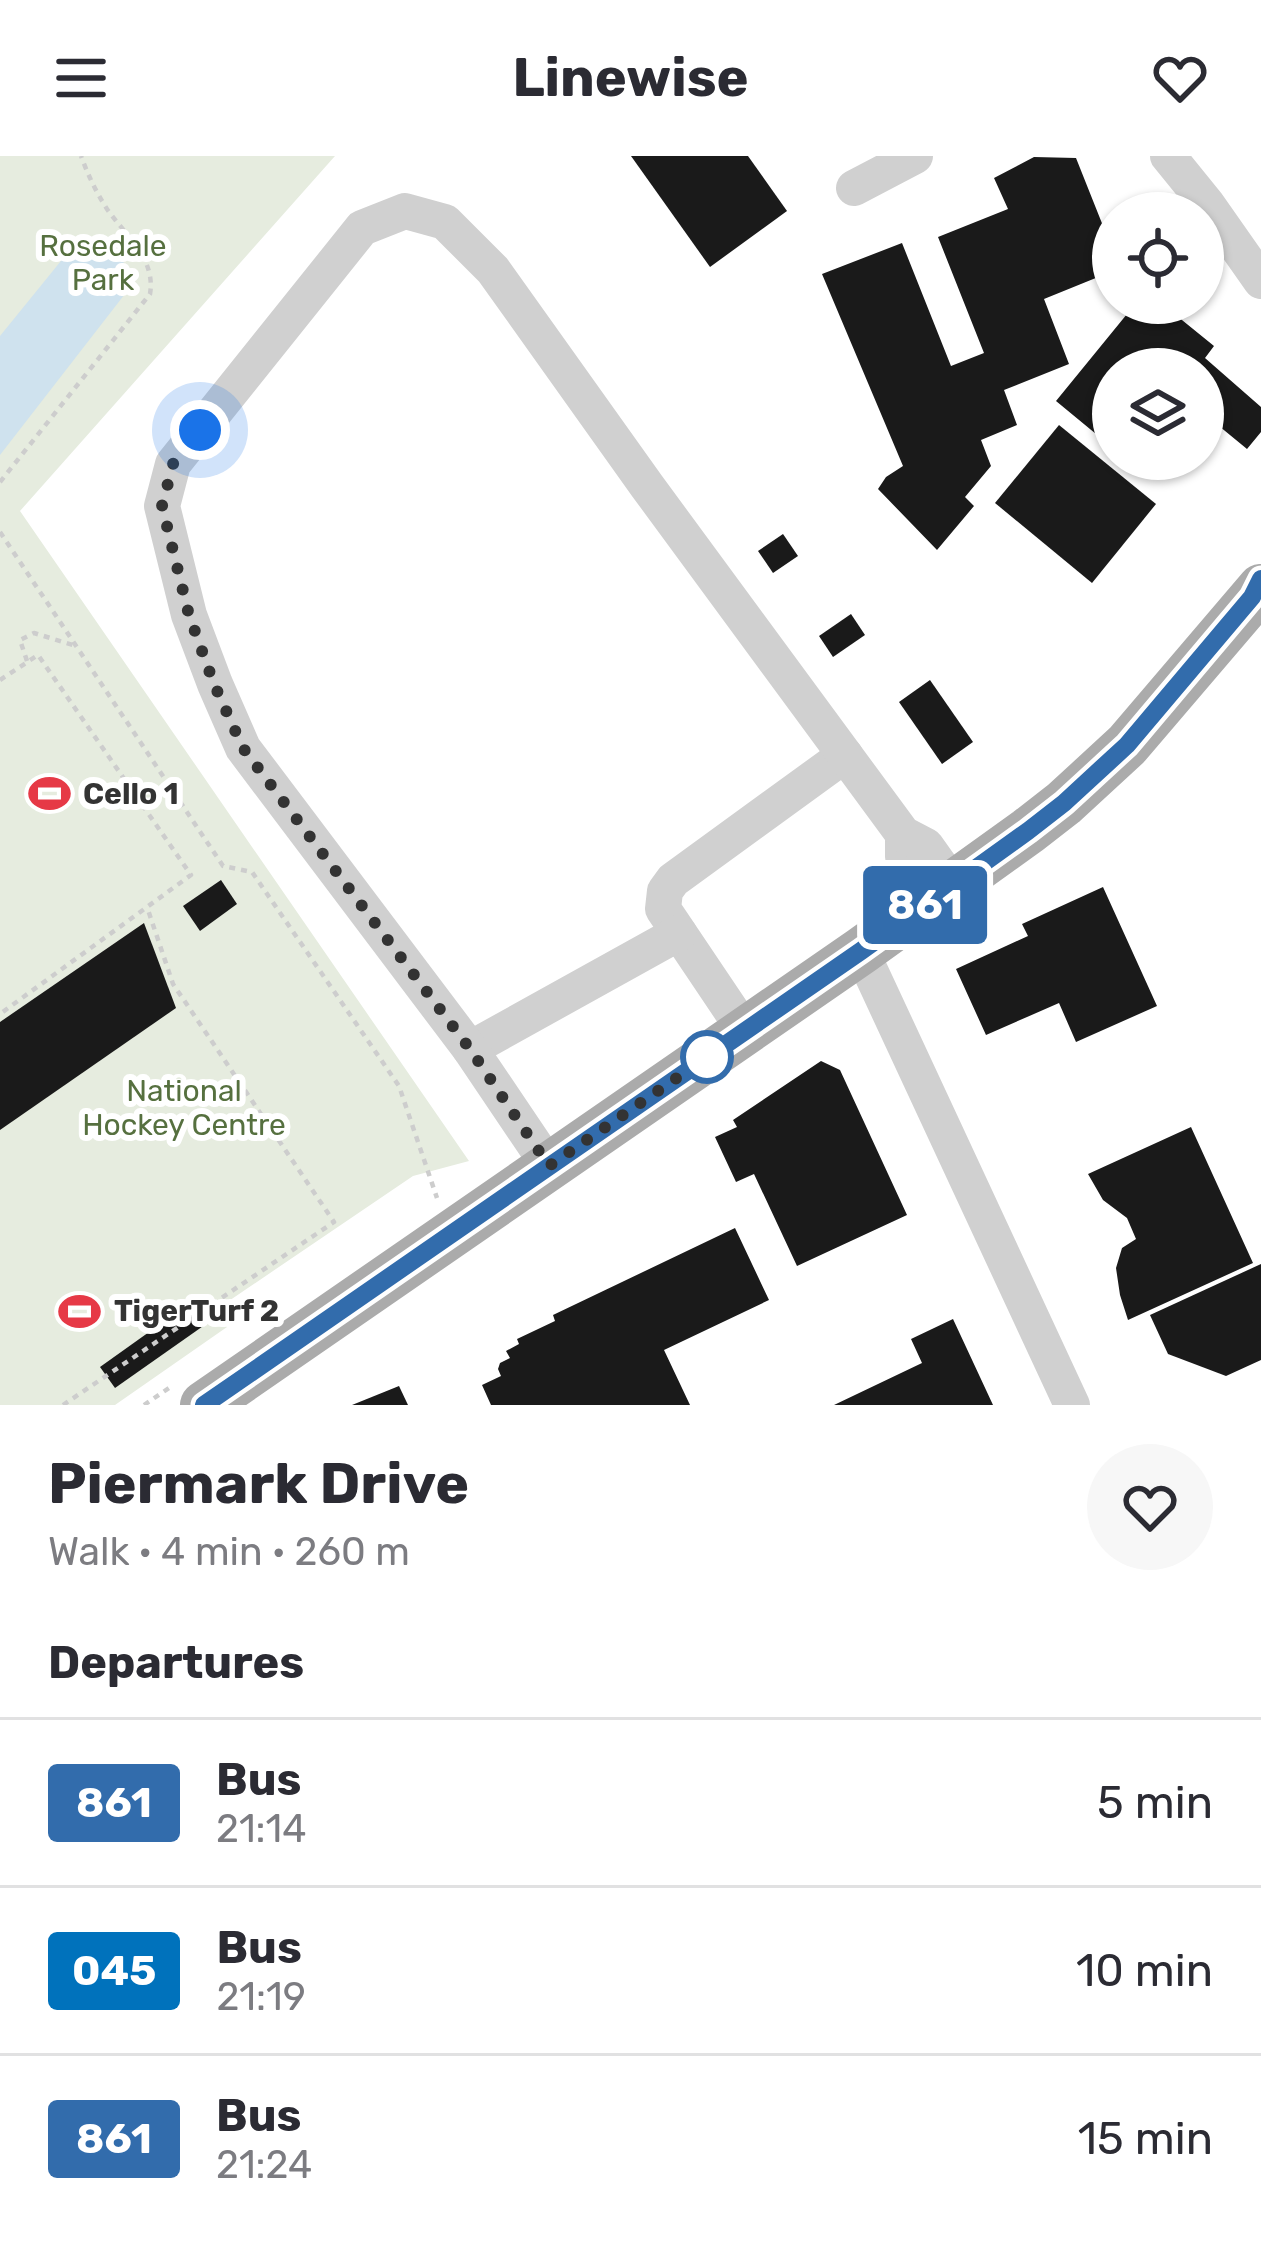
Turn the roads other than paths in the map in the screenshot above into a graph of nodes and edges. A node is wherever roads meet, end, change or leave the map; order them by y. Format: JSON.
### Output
{"nodes":[{"id":1,"x":915,"y":156,"type":"edge"},
{"id":2,"x":1168,"y":156,"type":"edge"},
{"id":3,"x":854,"y":188,"type":"dead end"},
{"id":4,"x":1261,"y":281,"type":"edge"},
{"id":5,"x":1258,"y":588,"type":"edge"},
{"id":6,"x":845,"y":755,"type":"junction"},
{"id":7,"x":942,"y":893,"type":"junction"},
{"id":8,"x":679,"y":933,"type":"junction"},
{"id":9,"x":861,"y":951,"type":"junction"},
{"id":10,"x":745,"y":1031,"type":"junction"},
{"id":11,"x":470,"y":1049,"type":"junction"},
{"id":12,"x":549,"y":1166,"type":"junction"},
{"id":13,"x":204,"y":1405,"type":"edge"},
{"id":14,"x":1072,"y":1405,"type":"edge"}],
"edges":[{"from":1,"to":3,"type":"street"},
{"from":2,"to":4,"type":"street"},
{"from":5,"to":7,"type":"main road"},
{"from":6,"to":7,"type":"street"},
{"from":6,"to":8,"type":"street"},
{"from":6,"to":11,"type":"street"},
{"from":7,"to":9,"type":"main road"},
{"from":8,"to":10,"type":"street"},
{"from":8,"to":11,"type":"street"},
{"from":9,"to":10,"type":"main road"},
{"from":9,"to":14,"type":"street"},
{"from":10,"to":12,"type":"main road"},
{"from":11,"to":12,"type":"street"},
{"from":12,"to":13,"type":"main road"}]}
